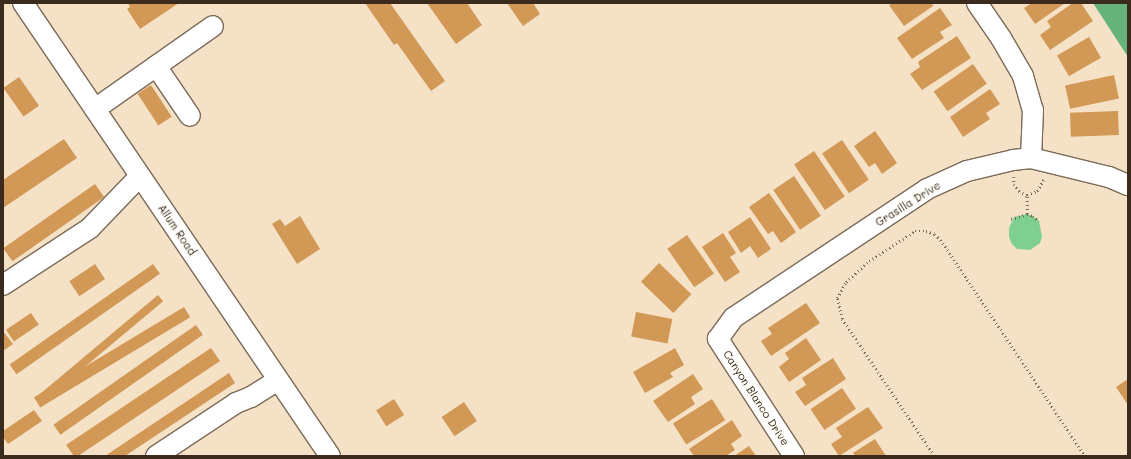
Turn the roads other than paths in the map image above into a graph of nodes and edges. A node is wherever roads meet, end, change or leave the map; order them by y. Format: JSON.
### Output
{"nodes":[{"id":1,"x":23,"y":3,"type":"edge"},
{"id":2,"x":977,"y":3,"type":"edge"},
{"id":3,"x":213,"y":26,"type":"dead end"},
{"id":4,"x":156,"y":66,"type":"junction"},
{"id":5,"x":95,"y":109,"type":"junction"},
{"id":6,"x":190,"y":116,"type":"dead end"},
{"id":7,"x":1031,"y":161,"type":"junction"},
{"id":8,"x":140,"y":176,"type":"junction"},
{"id":9,"x":1128,"y":185,"type":"edge"},
{"id":10,"x":3,"y":285,"type":"edge"},
{"id":11,"x":718,"y":339,"type":"joint"},
{"id":12,"x":278,"y":380,"type":"junction"},
{"id":13,"x":156,"y":456,"type":"edge"},
{"id":14,"x":329,"y":456,"type":"edge"},
{"id":15,"x":794,"y":456,"type":"edge"}],
"edges":[{"from":1,"to":5,"type":"street","name":"Allum Road"},
{"from":2,"to":7,"type":"street"},
{"from":3,"to":4,"type":"street"},
{"from":4,"to":5,"type":"street"},
{"from":4,"to":6,"type":"street"},
{"from":5,"to":8,"type":"street","name":"Allum Road"},
{"from":7,"to":9,"type":"street","name":"Grasilla Drive"},
{"from":7,"to":11,"type":"street","name":"Grasilla Drive"},
{"from":8,"to":10,"type":"street"},
{"from":8,"to":12,"type":"street","name":"Allum Road"},
{"from":11,"to":15,"type":"street","name":"Canyon Blanco Drive"},
{"from":12,"to":13,"type":"street"},
{"from":12,"to":14,"type":"street","name":"Allum Road"}]}
